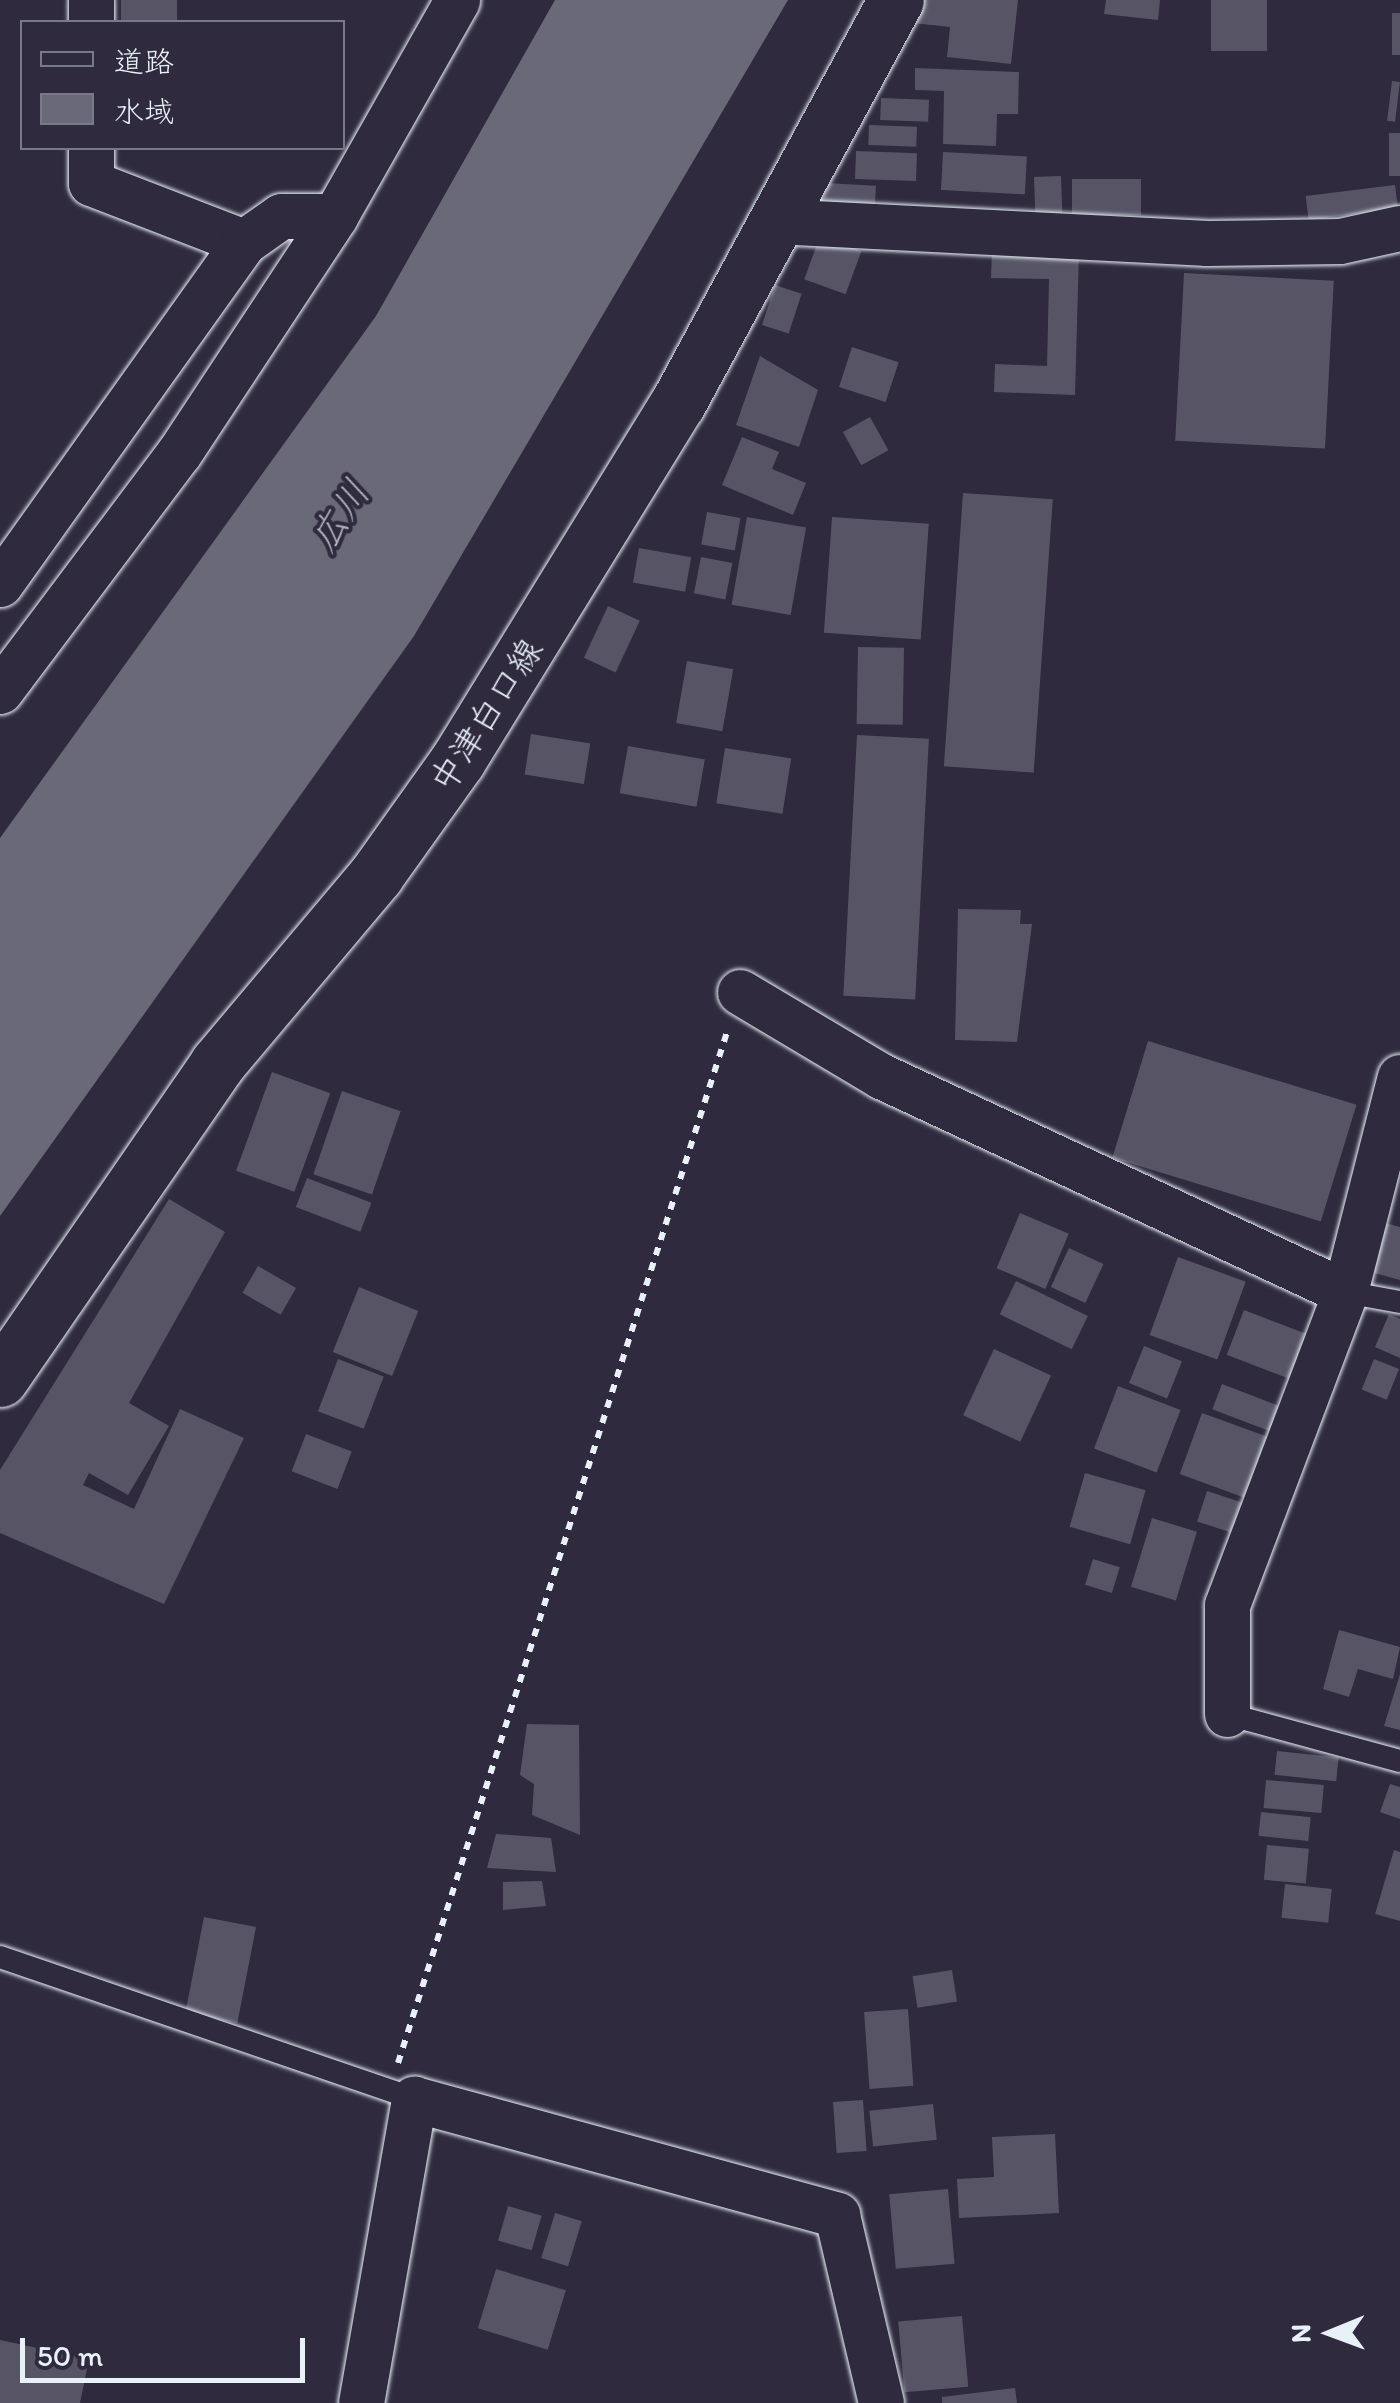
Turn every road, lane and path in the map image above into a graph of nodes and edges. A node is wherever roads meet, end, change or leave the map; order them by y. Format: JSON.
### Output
{"nodes":[{"id":1,"x":433,"y":0,"type":"edge"},
{"id":2,"x":457,"y":0,"type":"edge"},
{"id":3,"x":896,"y":0,"type":"edge"},
{"id":4,"x":421,"y":62,"type":"junction"},
{"id":5,"x":92,"y":150,"type":"edge"},
{"id":6,"x":335,"y":216,"type":"junction"},
{"id":7,"x":775,"y":221,"type":"junction"},
{"id":8,"x":1400,"y":228,"type":"edge"},
{"id":9,"x":244,"y":242,"type":"junction"},
{"id":10,"x":0,"y":584,"type":"edge"},
{"id":11,"x":0,"y":691,"type":"edge"},
{"id":12,"x":740,"y":992,"type":"joint"},
{"id":13,"x":1400,"y":1077,"type":"edge"},
{"id":14,"x":1346,"y":1292,"type":"junction"},
{"id":15,"x":1400,"y":1302,"type":"edge"},
{"id":16,"x":0,"y":1380,"type":"edge"},
{"id":17,"x":1227,"y":1714,"type":"joint"},
{"id":18,"x":1400,"y":1761,"type":"edge"},
{"id":19,"x":0,"y":1957,"type":"edge"},
{"id":20,"x":402,"y":2095,"type":"junction"},
{"id":21,"x":361,"y":2403,"type":"edge"},
{"id":22,"x":881,"y":2403,"type":"edge"}],
"edges":[{"from":1,"to":4,"type":"street"},
{"from":2,"to":4,"type":"street"},
{"from":3,"to":7,"type":"main road","name":"中津白口線"},
{"from":4,"to":6,"type":"street"},
{"from":5,"to":9,"type":"street"},
{"from":6,"to":9,"type":"street"},
{"from":6,"to":11,"type":"street"},
{"from":7,"to":8,"type":"street"},
{"from":7,"to":16,"type":"main road","name":"中津白口線"},
{"from":9,"to":10,"type":"street"},
{"from":12,"to":14,"type":"street"},
{"from":12,"to":20,"type":"path"},
{"from":13,"to":14,"type":"street"},
{"from":14,"to":15,"type":"lane"},
{"from":14,"to":17,"type":"street"},
{"from":17,"to":18,"type":"lane"},
{"from":19,"to":20,"type":"lane"},
{"from":20,"to":21,"type":"street"},
{"from":20,"to":22,"type":"street"}]}
